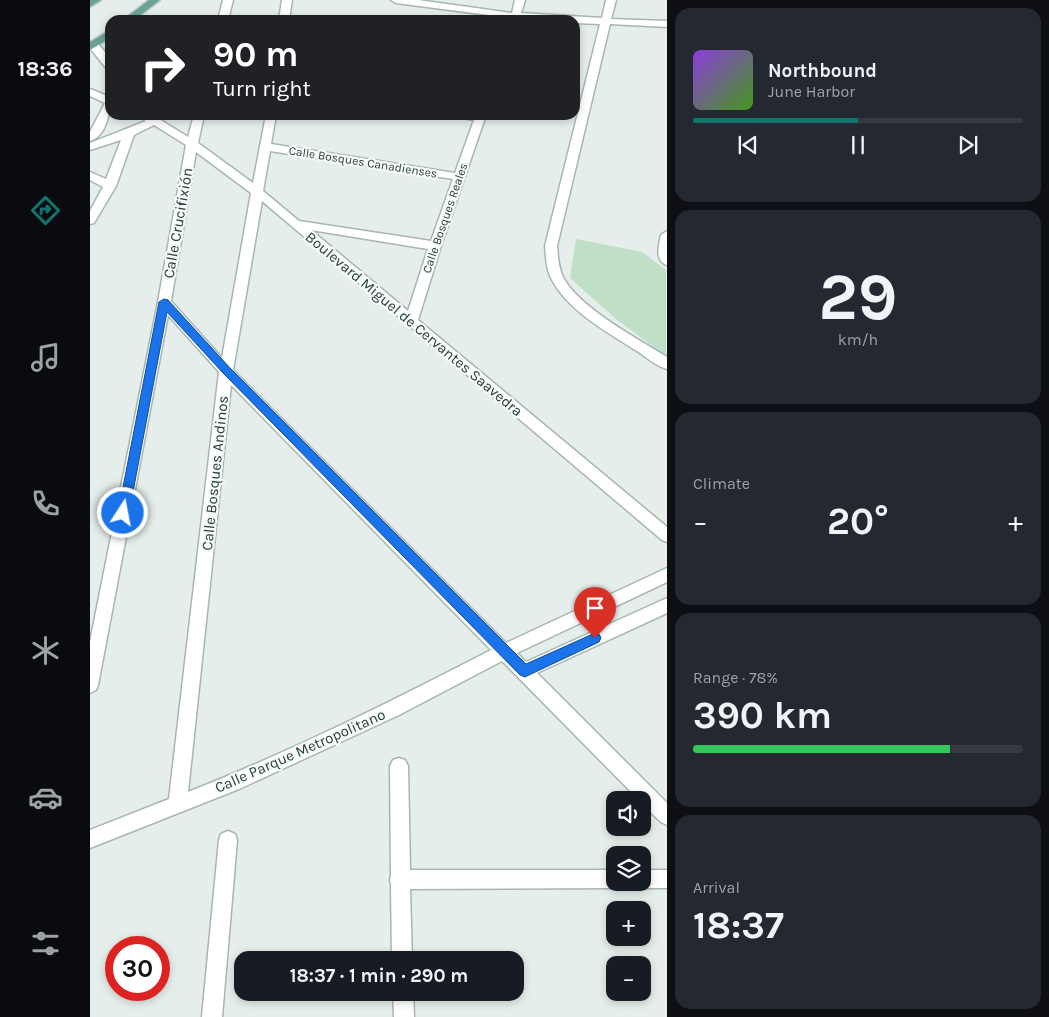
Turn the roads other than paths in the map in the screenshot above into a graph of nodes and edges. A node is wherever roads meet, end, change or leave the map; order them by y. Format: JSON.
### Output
{"nodes":[{"id":1,"x":96,"y":0,"type":"edge"},
{"id":2,"x":155,"y":0,"type":"edge"},
{"id":3,"x":228,"y":0,"type":"edge"},
{"id":4,"x":287,"y":0,"type":"edge"},
{"id":5,"x":396,"y":0,"type":"edge"},
{"id":6,"x":520,"y":0,"type":"edge"},
{"id":7,"x":611,"y":0,"type":"edge"},
{"id":8,"x":90,"y":4,"type":"edge"},
{"id":9,"x":135,"y":15,"type":"edge"},
{"id":10,"x":224,"y":15,"type":"edge"},
{"id":11,"x":285,"y":15,"type":"edge"},
{"id":12,"x":495,"y":15,"type":"edge"},
{"id":13,"x":516,"y":15,"type":"edge"},
{"id":14,"x":580,"y":20,"type":"edge"},
{"id":15,"x":605,"y":22,"type":"junction"},
{"id":16,"x":666,"y":24,"type":"edge"},
{"id":17,"x":105,"y":36,"type":"edge"},
{"id":18,"x":91,"y":46,"type":"edge"},
{"id":19,"x":105,"y":61,"type":"edge"},
{"id":20,"x":90,"y":92,"type":"edge"},
{"id":21,"x":105,"y":100,"type":"edge"},
{"id":22,"x":105,"y":113,"type":"edge"},
{"id":23,"x":150,"y":120,"type":"edge"},
{"id":24,"x":156,"y":120,"type":"edge"},
{"id":25,"x":198,"y":120,"type":"edge"},
{"id":26,"x":270,"y":120,"type":"edge"},
{"id":27,"x":480,"y":120,"type":"edge"},
{"id":28,"x":128,"y":133,"type":"junction"},
{"id":29,"x":90,"y":138,"type":"edge"},
{"id":30,"x":192,"y":145,"type":"junction"},
{"id":31,"x":267,"y":146,"type":"junction"},
{"id":32,"x":90,"y":147,"type":"edge"},
{"id":33,"x":90,"y":175,"type":"edge"},
{"id":34,"x":459,"y":177,"type":"junction"},
{"id":35,"x":110,"y":186,"type":"junction"},
{"id":36,"x":259,"y":193,"type":"junction"},
{"id":37,"x":90,"y":220,"type":"edge"},
{"id":38,"x":296,"y":224,"type":"junction"},
{"id":39,"x":666,"y":235,"type":"edge"},
{"id":40,"x":435,"y":246,"type":"junction"},
{"id":41,"x":666,"y":261,"type":"edge"},
{"id":42,"x":164,"y":302,"type":"junction"},
{"id":43,"x":411,"y":322,"type":"junction"},
{"id":44,"x":666,"y":364,"type":"edge"},
{"id":45,"x":226,"y":370,"type":"junction"},
{"id":46,"x":666,"y":536,"type":"edge"},
{"id":47,"x":666,"y":574,"type":"edge"},
{"id":48,"x":666,"y":605,"type":"edge"},
{"id":49,"x":505,"y":651,"type":"junction"},
{"id":50,"x":525,"y":671,"type":"junction"},
{"id":51,"x":90,"y":685,"type":"edge"},
{"id":52,"x":399,"y":766,"type":"dead end"},
{"id":53,"x":178,"y":804,"type":"junction"},
{"id":54,"x":666,"y":816,"type":"edge"},
{"id":55,"x":90,"y":839,"type":"edge"},
{"id":56,"x":228,"y":840,"type":"dead end"},
{"id":57,"x":606,"y":879,"type":"edge"},
{"id":58,"x":651,"y":879,"type":"edge"},
{"id":59,"x":666,"y":879,"type":"edge"},
{"id":60,"x":399,"y":880,"type":"junction"},
{"id":61,"x":402,"y":951,"type":"edge"},
{"id":62,"x":403,"y":1001,"type":"edge"},
{"id":63,"x":212,"y":1017,"type":"edge"},
{"id":64,"x":404,"y":1017,"type":"edge"}],
"edges":[{"from":1,"to":8,"type":"main road"},
{"from":2,"to":9,"type":"main road"},
{"from":3,"to":10,"type":"street"},
{"from":4,"to":11,"type":"street"},
{"from":5,"to":12,"type":"street"},
{"from":6,"to":13,"type":"street"},
{"from":7,"to":15,"type":"street"},
{"from":14,"to":15,"type":"street"},
{"from":15,"to":16,"type":"street"},
{"from":15,"to":44,"type":"street"},
{"from":17,"to":18,"type":"main road"},
{"from":18,"to":19,"type":"street"},
{"from":20,"to":21,"type":"street"},
{"from":22,"to":29,"type":"street"},
{"from":23,"to":28,"type":"street"},
{"from":24,"to":30,"type":"street","name":"Boulevard Miguel de Cervantes Saavedra"},
{"from":25,"to":30,"type":"street","name":"Calle Crucifixión"},
{"from":26,"to":31,"type":"street","name":"Calle Bosques Andinos"},
{"from":27,"to":34,"type":"street","name":"Calle Bosques Reales"},
{"from":28,"to":32,"type":"street"},
{"from":28,"to":35,"type":"street"},
{"from":30,"to":36,"type":"street","name":"Boulevard Miguel de Cervantes Saavedra"},
{"from":30,"to":42,"type":"street","name":"Calle Crucifixión"},
{"from":31,"to":34,"type":"street","name":"Calle Bosques Canadienses"},
{"from":31,"to":36,"type":"street","name":"Calle Bosques Andinos"},
{"from":33,"to":35,"type":"street"},
{"from":34,"to":40,"type":"street","name":"Calle Bosques Reales"},
{"from":35,"to":37,"type":"street"},
{"from":36,"to":38,"type":"street","name":"Boulevard Miguel de Cervantes Saavedra"},
{"from":36,"to":45,"type":"street","name":"Calle Bosques Andinos"},
{"from":38,"to":40,"type":"street"},
{"from":38,"to":43,"type":"street","name":"Boulevard Miguel de Cervantes Saavedra"},
{"from":39,"to":41,"type":"street"},
{"from":40,"to":43,"type":"street","name":"Calle Bosques Reales"},
{"from":42,"to":45,"type":"street"},
{"from":42,"to":51,"type":"street","name":"Calle Crucifixión"},
{"from":43,"to":46,"type":"street","name":"Boulevard Miguel de Cervantes Saavedra"},
{"from":45,"to":49,"type":"street"},
{"from":45,"to":53,"type":"street","name":"Calle Bosques Andinos"},
{"from":47,"to":49,"type":"street","name":"Calle Parque Metropolitano"},
{"from":48,"to":50,"type":"street"},
{"from":49,"to":50,"type":"street"},
{"from":49,"to":53,"type":"street","name":"Calle Parque Metropolitano"},
{"from":50,"to":54,"type":"street"},
{"from":52,"to":60,"type":"street"},
{"from":53,"to":55,"type":"street","name":"Calle Parque Metropolitano"},
{"from":56,"to":63,"type":"street"},
{"from":57,"to":60,"type":"street"},
{"from":58,"to":59,"type":"street"},
{"from":60,"to":61,"type":"street"},
{"from":62,"to":64,"type":"street"}]}
